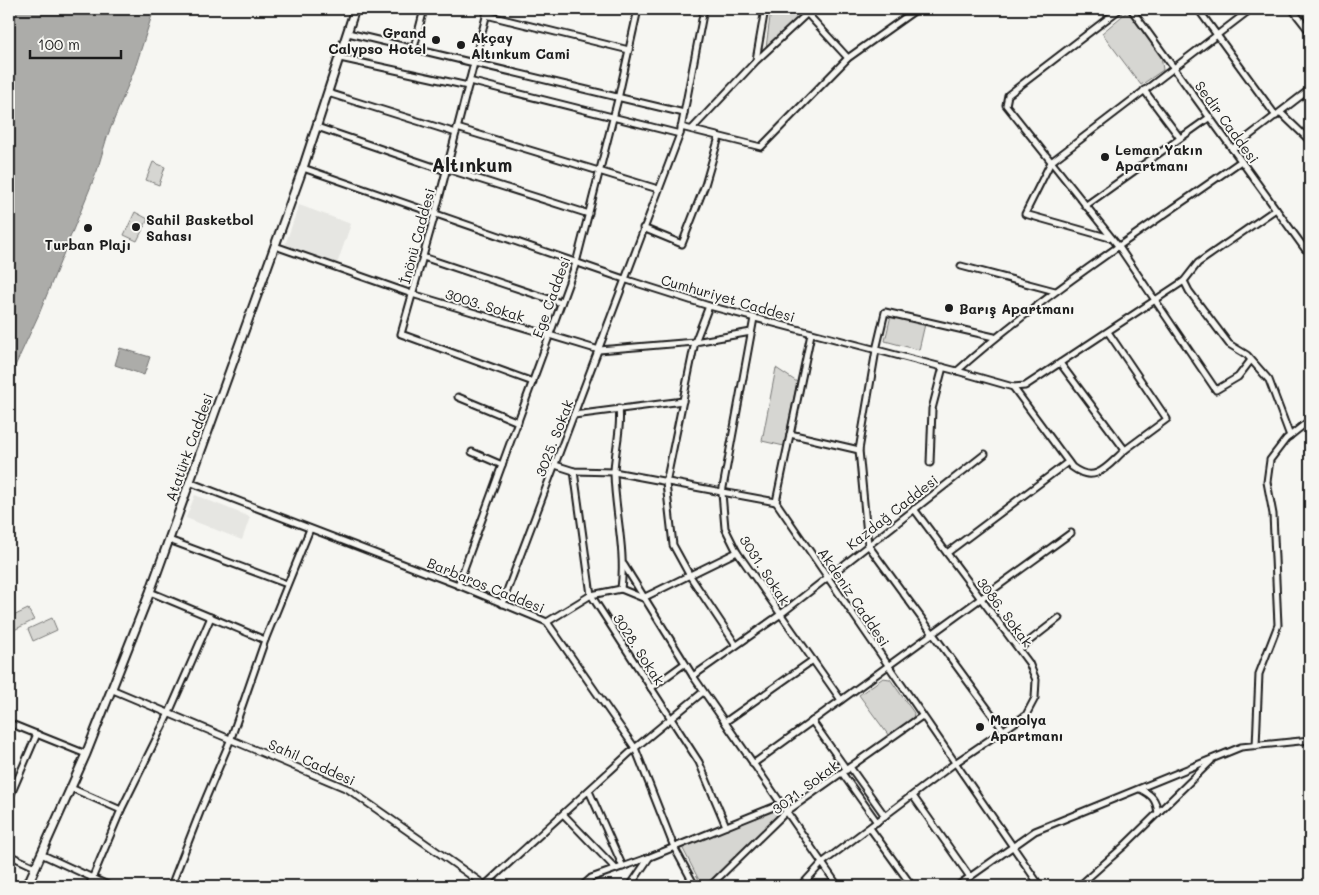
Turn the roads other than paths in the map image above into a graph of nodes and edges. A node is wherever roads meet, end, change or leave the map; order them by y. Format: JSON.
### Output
{"nodes":[{"id":1,"x":355,"y":9,"type":"edge"},
{"id":2,"x":424,"y":9,"type":"edge"},
{"id":3,"x":488,"y":9,"type":"edge"},
{"id":4,"x":638,"y":9,"type":"edge"},
{"id":5,"x":704,"y":9,"type":"edge"},
{"id":6,"x":765,"y":9,"type":"edge"},
{"id":7,"x":917,"y":9,"type":"edge"},
{"id":8,"x":1120,"y":9,"type":"edge"},
{"id":9,"x":1131,"y":9,"type":"edge"},
{"id":10,"x":1198,"y":9,"type":"edge"},
{"id":11,"x":1251,"y":9,"type":"edge"},
{"id":12,"x":1292,"y":9,"type":"edge"},
{"id":13,"x":807,"y":10,"type":"edge"},
{"id":14,"x":486,"y":15,"type":"junction"},
{"id":15,"x":1310,"y":32,"type":"edge"},
{"id":16,"x":348,"y":33,"type":"junction"},
{"id":17,"x":1217,"y":34,"type":"junction"},
{"id":18,"x":414,"y":48,"type":"junction"},
{"id":19,"x":629,"y":50,"type":"junction"},
{"id":20,"x":340,"y":58,"type":"junction"},
{"id":21,"x":848,"y":58,"type":"junction"},
{"id":22,"x":756,"y":61,"type":"junction"},
{"id":23,"x":474,"y":62,"type":"junction"},
{"id":24,"x":1173,"y":67,"type":"junction"},
{"id":25,"x":469,"y":84,"type":"junction"},
{"id":26,"x":1310,"y":89,"type":"edge"},
{"id":27,"x":1144,"y":90,"type":"junction"},
{"id":28,"x":328,"y":93,"type":"junction"},
{"id":29,"x":618,"y":99,"type":"junction"},
{"id":30,"x":684,"y":113,"type":"junction"},
{"id":31,"x":1281,"y":113,"type":"junction"},
{"id":32,"x":1276,"y":116,"type":"junction"},
{"id":33,"x":1210,"y":117,"type":"junction"},
{"id":34,"x":613,"y":118,"type":"junction"},
{"id":35,"x":317,"y":127,"type":"junction"},
{"id":36,"x":681,"y":127,"type":"junction"},
{"id":37,"x":692,"y":129,"type":"junction"},
{"id":38,"x":457,"y":130,"type":"junction"},
{"id":39,"x":680,"y":134,"type":"junction"},
{"id":40,"x":718,"y":137,"type":"junction"},
{"id":41,"x":1180,"y":138,"type":"junction"},
{"id":42,"x":1310,"y":141,"type":"edge"},
{"id":43,"x":1232,"y":149,"type":"junction"},
{"id":44,"x":1241,"y":161,"type":"junction"},
{"id":45,"x":1051,"y":162,"type":"junction"},
{"id":46,"x":303,"y":168,"type":"junction"},
{"id":47,"x":446,"y":170,"type":"junction"},
{"id":48,"x":599,"y":170,"type":"junction"},
{"id":49,"x":658,"y":189,"type":"junction"},
{"id":50,"x":1085,"y":206,"type":"junction"},
{"id":51,"x":1276,"y":209,"type":"junction"},
{"id":52,"x":435,"y":214,"type":"junction"},
{"id":53,"x":589,"y":214,"type":"junction"},
{"id":54,"x":643,"y":228,"type":"junction"},
{"id":55,"x":1110,"y":238,"type":"junction"},
{"id":56,"x":275,"y":246,"type":"junction"},
{"id":57,"x":1119,"y":247,"type":"junction"},
{"id":58,"x":1305,"y":248,"type":"dead end"},
{"id":59,"x":423,"y":257,"type":"junction"},
{"id":60,"x":576,"y":263,"type":"junction"},
{"id":61,"x":961,"y":266,"type":"dead end"},
{"id":62,"x":624,"y":279,"type":"junction"},
{"id":63,"x":1184,"y":281,"type":"junction"},
{"id":64,"x":1055,"y":291,"type":"junction"},
{"id":65,"x":412,"y":294,"type":"junction"},
{"id":66,"x":1155,"y":300,"type":"junction"},
{"id":67,"x":561,"y":303,"type":"junction"},
{"id":68,"x":709,"y":306,"type":"junction"},
{"id":69,"x":754,"y":318,"type":"junction"},
{"id":70,"x":751,"y":332,"type":"junction"},
{"id":71,"x":1108,"y":332,"type":"junction"},
{"id":72,"x":811,"y":334,"type":"junction"},
{"id":73,"x":549,"y":337,"type":"junction"},
{"id":74,"x":994,"y":338,"type":"junction"},
{"id":75,"x":695,"y":342,"type":"junction"},
{"id":76,"x":599,"y":350,"type":"junction"},
{"id":77,"x":876,"y":350,"type":"junction"},
{"id":78,"x":1251,"y":360,"type":"junction"},
{"id":79,"x":1060,"y":363,"type":"junction"},
{"id":80,"x":943,"y":367,"type":"junction"},
{"id":81,"x":957,"y":371,"type":"junction"},
{"id":82,"x":533,"y":382,"type":"junction"},
{"id":83,"x":1013,"y":387,"type":"junction"},
{"id":84,"x":458,"y":397,"type":"dead end"},
{"id":85,"x":683,"y":400,"type":"junction"},
{"id":86,"x":619,"y":408,"type":"junction"},
{"id":87,"x":574,"y":415,"type":"junction"},
{"id":88,"x":1310,"y":420,"type":"edge"},
{"id":89,"x":518,"y":422,"type":"junction"},
{"id":90,"x":790,"y":434,"type":"junction"},
{"id":91,"x":1290,"y":436,"type":"junction"},
{"id":92,"x":859,"y":450,"type":"junction"},
{"id":93,"x":1125,"y":450,"type":"junction"},
{"id":94,"x":472,"y":452,"type":"dead end"},
{"id":95,"x":985,"y":454,"type":"dead end"},
{"id":96,"x":1068,"y":462,"type":"junction"},
{"id":97,"x":930,"y":463,"type":"dead end"},
{"id":98,"x":502,"y":465,"type":"junction"},
{"id":99,"x":555,"y":465,"type":"junction"},
{"id":100,"x":574,"y":471,"type":"junction"},
{"id":101,"x":614,"y":472,"type":"junction"},
{"id":102,"x":189,"y":482,"type":"junction"},
{"id":103,"x":666,"y":482,"type":"junction"},
{"id":104,"x":722,"y":493,"type":"junction"},
{"id":105,"x":776,"y":502,"type":"junction"},
{"id":106,"x":914,"y":509,"type":"junction"},
{"id":107,"x":310,"y":528,"type":"junction"},
{"id":108,"x":1071,"y":533,"type":"dead end"},
{"id":109,"x":169,"y":540,"type":"junction"},
{"id":110,"x":868,"y":545,"type":"junction"},
{"id":111,"x":737,"y":552,"type":"junction"},
{"id":112,"x":947,"y":553,"type":"junction"},
{"id":113,"x":624,"y":565,"type":"junction"},
{"id":114,"x":690,"y":576,"type":"junction"},
{"id":115,"x":826,"y":577,"type":"junction"},
{"id":116,"x":287,"y":584,"type":"junction"},
{"id":117,"x":458,"y":585,"type":"junction"},
{"id":118,"x":621,"y":589,"type":"junction"},
{"id":119,"x":150,"y":592,"type":"junction"},
{"id":120,"x":591,"y":595,"type":"junction"},
{"id":121,"x":643,"y":598,"type":"junction"},
{"id":122,"x":981,"y":599,"type":"junction"},
{"id":123,"x":502,"y":604,"type":"junction"},
{"id":124,"x":781,"y":614,"type":"junction"},
{"id":125,"x":210,"y":617,"type":"junction"},
{"id":126,"x":1059,"y":618,"type":"dead end"},
{"id":127,"x":547,"y":622,"type":"junction"},
{"id":128,"x":934,"y":633,"type":"junction"},
{"id":129,"x":265,"y":640,"type":"junction"},
{"id":130,"x":736,"y":646,"type":"junction"},
{"id":131,"x":1019,"y":649,"type":"junction"},
{"id":132,"x":813,"y":660,"type":"junction"},
{"id":133,"x":684,"y":664,"type":"junction"},
{"id":134,"x":888,"y":667,"type":"junction"},
{"id":135,"x":693,"y":676,"type":"junction"},
{"id":136,"x":651,"y":688,"type":"junction"},
{"id":137,"x":111,"y":689,"type":"junction"},
{"id":138,"x":703,"y":692,"type":"junction"},
{"id":139,"x":841,"y":700,"type":"junction"},
{"id":140,"x":169,"y":714,"type":"junction"},
{"id":141,"x":922,"y":716,"type":"junction"},
{"id":142,"x":670,"y":717,"type":"junction"},
{"id":143,"x":812,"y":721,"type":"junction"},
{"id":144,"x":724,"y":722,"type":"junction"},
{"id":145,"x":9,"y":723,"type":"edge"},
{"id":146,"x":1004,"y":731,"type":"junction"},
{"id":147,"x":38,"y":734,"type":"junction"},
{"id":148,"x":1310,"y":740,"type":"edge"},
{"id":149,"x":230,"y":741,"type":"junction"},
{"id":150,"x":1256,"y":746,"type":"junction"},
{"id":151,"x":635,"y":748,"type":"junction"},
{"id":152,"x":86,"y":754,"type":"junction"},
{"id":153,"x":1213,"y":759,"type":"junction"},
{"id":154,"x":955,"y":763,"type":"junction"},
{"id":155,"x":753,"y":764,"type":"junction"},
{"id":156,"x":846,"y":770,"type":"junction"},
{"id":157,"x":71,"y":788,"type":"junction"},
{"id":158,"x":1140,"y":788,"type":"junction"},
{"id":159,"x":588,"y":791,"type":"junction"},
{"id":160,"x":912,"y":796,"type":"junction"},
{"id":161,"x":9,"y":799,"type":"edge"},
{"id":162,"x":781,"y":804,"type":"junction"},
{"id":163,"x":121,"y":810,"type":"junction"},
{"id":164,"x":786,"y":812,"type":"junction"},
{"id":165,"x":1158,"y":813,"type":"junction"},
{"id":166,"x":564,"y":814,"type":"junction"},
{"id":167,"x":885,"y":816,"type":"junction"},
{"id":168,"x":877,"y":822,"type":"junction"},
{"id":169,"x":726,"y":826,"type":"junction"},
{"id":170,"x":870,"y":828,"type":"junction"},
{"id":171,"x":1013,"y":845,"type":"junction"},
{"id":172,"x":674,"y":847,"type":"junction"},
{"id":173,"x":41,"y":854,"type":"junction"},
{"id":174,"x":9,"y":855,"type":"edge"},
{"id":175,"x":650,"y":857,"type":"junction"},
{"id":176,"x":822,"y":863,"type":"junction"},
{"id":177,"x":624,"y":866,"type":"junction"},
{"id":178,"x":35,"y":867,"type":"junction"},
{"id":179,"x":616,"y":869,"type":"junction"},
{"id":180,"x":970,"y":877,"type":"junction"},
{"id":181,"x":92,"y":878,"type":"junction"},
{"id":182,"x":26,"y":886,"type":"edge"},
{"id":183,"x":89,"y":886,"type":"edge"},
{"id":184,"x":110,"y":886,"type":"edge"},
{"id":185,"x":171,"y":886,"type":"edge"},
{"id":186,"x":485,"y":886,"type":"edge"},
{"id":187,"x":582,"y":886,"type":"edge"},
{"id":188,"x":630,"y":886,"type":"edge"},
{"id":189,"x":695,"y":886,"type":"edge"},
{"id":190,"x":710,"y":886,"type":"edge"},
{"id":191,"x":800,"y":886,"type":"edge"},
{"id":192,"x":838,"y":886,"type":"edge"},
{"id":193,"x":912,"y":886,"type":"edge"},
{"id":194,"x":957,"y":886,"type":"edge"},
{"id":195,"x":1040,"y":886,"type":"edge"},
{"id":196,"x":1079,"y":886,"type":"edge"}],
"edges":[{"from":1,"to":16,"type":"main road","name":"Atatürk Caddesi"},
{"from":2,"to":18,"type":"street"},
{"from":3,"to":14,"type":"street","name":"İnönü Caddesi"},
{"from":4,"to":19,"type":"street","name":"Ege Caddesi"},
{"from":5,"to":30,"type":"street","name":"3025. Sokak"},
{"from":6,"to":22,"type":"street"},
{"from":7,"to":21,"type":"street"},
{"from":8,"to":45,"type":"street"},
{"from":9,"to":24,"type":"street","name":"Sedir Caddesi"},
{"from":10,"to":17,"type":"street"},
{"from":11,"to":17,"type":"street"},
{"from":12,"to":15,"type":"street"},
{"from":13,"to":21,"type":"street"},
{"from":13,"to":22,"type":"street"},
{"from":14,"to":19,"type":"street"},
{"from":14,"to":23,"type":"street","name":"İnönü Caddesi"},
{"from":16,"to":18,"type":"street"},
{"from":16,"to":20,"type":"main road","name":"Atatürk Caddesi"},
{"from":17,"to":24,"type":"street"},
{"from":17,"to":32,"type":"street"},
{"from":18,"to":23,"type":"street"},
{"from":19,"to":29,"type":"street","name":"Ege Caddesi"},
{"from":20,"to":25,"type":"street"},
{"from":20,"to":28,"type":"main road","name":"Atatürk Caddesi"},
{"from":21,"to":40,"type":"street"},
{"from":22,"to":37,"type":"street"},
{"from":23,"to":25,"type":"street","name":"İnönü Caddesi"},
{"from":23,"to":29,"type":"street"},
{"from":24,"to":27,"type":"street"},
{"from":24,"to":33,"type":"street","name":"Sedir Caddesi"},
{"from":25,"to":34,"type":"street"},
{"from":25,"to":38,"type":"street","name":"İnönü Caddesi"},
{"from":26,"to":31,"type":"street"},
{"from":27,"to":41,"type":"street"},
{"from":27,"to":45,"type":"street"},
{"from":28,"to":35,"type":"main road","name":"Atatürk Caddesi"},
{"from":28,"to":38,"type":"street"},
{"from":29,"to":30,"type":"street"},
{"from":29,"to":34,"type":"street","name":"Ege Caddesi"},
{"from":30,"to":36,"type":"street","name":"3025. Sokak"},
{"from":31,"to":32,"type":"street"},
{"from":31,"to":42,"type":"street"},
{"from":32,"to":43,"type":"street"},
{"from":33,"to":41,"type":"street"},
{"from":33,"to":43,"type":"street","name":"Sedir Caddesi"},
{"from":34,"to":39,"type":"street"},
{"from":34,"to":48,"type":"street","name":"Ege Caddesi"},
{"from":35,"to":46,"type":"main road","name":"Atatürk Caddesi"},
{"from":35,"to":47,"type":"street"},
{"from":36,"to":37,"type":"street"},
{"from":36,"to":39,"type":"street","name":"3025. Sokak"},
{"from":37,"to":40,"type":"street"},
{"from":38,"to":47,"type":"street","name":"İnönü Caddesi"},
{"from":38,"to":48,"type":"street"},
{"from":39,"to":49,"type":"street","name":"3025. Sokak"},
{"from":40,"to":54,"type":"street"},
{"from":41,"to":50,"type":"street"},
{"from":43,"to":44,"type":"street","name":"Sedir Caddesi"},
{"from":44,"to":51,"type":"street","name":"Sedir Caddesi"},
{"from":44,"to":57,"type":"street"},
{"from":45,"to":50,"type":"street"},
{"from":45,"to":55,"type":"street"},
{"from":46,"to":52,"type":"street","name":"Cumhuriyet Caddesi"},
{"from":46,"to":56,"type":"main road","name":"Atatürk Caddesi"},
{"from":47,"to":52,"type":"street","name":"İnönü Caddesi"},
{"from":47,"to":53,"type":"street"},
{"from":48,"to":49,"type":"street"},
{"from":48,"to":53,"type":"street","name":"Ege Caddesi"},
{"from":49,"to":54,"type":"street","name":"3025. Sokak"},
{"from":50,"to":55,"type":"street"},
{"from":51,"to":58,"type":"street","name":"Sedir Caddesi"},
{"from":51,"to":63,"type":"street"},
{"from":52,"to":59,"type":"street","name":"İnönü Caddesi"},
{"from":52,"to":60,"type":"street","name":"Cumhuriyet Caddesi"},
{"from":53,"to":60,"type":"street","name":"Ege Caddesi"},
{"from":54,"to":62,"type":"street","name":"3025. Sokak"},
{"from":55,"to":57,"type":"street"},
{"from":56,"to":65,"type":"street","name":"3003. Sokak"},
{"from":56,"to":102,"type":"main road","name":"Atatürk Caddesi"},
{"from":57,"to":64,"type":"street"},
{"from":57,"to":66,"type":"street"},
{"from":59,"to":65,"type":"street","name":"İnönü Caddesi"},
{"from":59,"to":67,"type":"street"},
{"from":60,"to":62,"type":"street","name":"Cumhuriyet Caddesi"},
{"from":60,"to":67,"type":"street","name":"Ege Caddesi"},
{"from":61,"to":64,"type":"street"},
{"from":62,"to":68,"type":"street","name":"Cumhuriyet Caddesi"},
{"from":62,"to":76,"type":"street","name":"3025. Sokak"},
{"from":63,"to":66,"type":"street"},
{"from":63,"to":78,"type":"street"},
{"from":64,"to":74,"type":"street"},
{"from":65,"to":73,"type":"street","name":"3003. Sokak"},
{"from":65,"to":82,"type":"street","name":"İnönü Caddesi"},
{"from":66,"to":71,"type":"street"},
{"from":66,"to":78,"type":"street"},
{"from":67,"to":73,"type":"street","name":"Ege Caddesi"},
{"from":68,"to":69,"type":"street","name":"Cumhuriyet Caddesi"},
{"from":68,"to":75,"type":"street"},
{"from":69,"to":70,"type":"street","name":"3031. Sokak"},
{"from":69,"to":72,"type":"street","name":"Cumhuriyet Caddesi"},
{"from":70,"to":75,"type":"street","name":"3003. Sokak"},
{"from":70,"to":104,"type":"street","name":"3031. Sokak"},
{"from":71,"to":79,"type":"street"},
{"from":71,"to":93,"type":"street"},
{"from":72,"to":77,"type":"street","name":"Cumhuriyet Caddesi"},
{"from":72,"to":90,"type":"street"},
{"from":73,"to":76,"type":"street","name":"3003. Sokak"},
{"from":73,"to":82,"type":"street","name":"Ege Caddesi"},
{"from":74,"to":77,"type":"street"},
{"from":74,"to":81,"type":"street"},
{"from":75,"to":76,"type":"street","name":"3003. Sokak"},
{"from":75,"to":85,"type":"street"},
{"from":76,"to":87,"type":"street","name":"3025. Sokak"},
{"from":77,"to":80,"type":"street","name":"Cumhuriyet Caddesi"},
{"from":77,"to":92,"type":"street"},
{"from":78,"to":91,"type":"street"},
{"from":79,"to":83,"type":"street"},
{"from":79,"to":93,"type":"street"},
{"from":80,"to":81,"type":"street","name":"Cumhuriyet Caddesi"},
{"from":80,"to":97,"type":"street"},
{"from":81,"to":83,"type":"street","name":"Cumhuriyet Caddesi"},
{"from":82,"to":89,"type":"street","name":"Ege Caddesi"},
{"from":83,"to":96,"type":"street"},
{"from":84,"to":89,"type":"street"},
{"from":85,"to":86,"type":"street"},
{"from":85,"to":103,"type":"street"},
{"from":86,"to":87,"type":"street"},
{"from":86,"to":101,"type":"street"},
{"from":87,"to":99,"type":"street","name":"3025. Sokak"},
{"from":88,"to":91,"type":"street"},
{"from":89,"to":98,"type":"street","name":"Ege Caddesi"},
{"from":90,"to":92,"type":"street"},
{"from":90,"to":105,"type":"street"},
{"from":91,"to":150,"type":"street"},
{"from":92,"to":110,"type":"street"},
{"from":93,"to":96,"type":"street"},
{"from":94,"to":98,"type":"street"},
{"from":95,"to":106,"type":"street","name":"Kazdağ Caddesi"},
{"from":96,"to":112,"type":"street"},
{"from":98,"to":117,"type":"street","name":"Ege Caddesi"},
{"from":99,"to":100,"type":"street"},
{"from":99,"to":123,"type":"street","name":"3025. Sokak"},
{"from":100,"to":101,"type":"street"},
{"from":100,"to":120,"type":"street","name":"3028. Sokak"},
{"from":101,"to":103,"type":"street"},
{"from":101,"to":113,"type":"street"},
{"from":102,"to":107,"type":"street","name":"Barbaros Caddesi"},
{"from":102,"to":109,"type":"main road","name":"Atatürk Caddesi"},
{"from":103,"to":104,"type":"street"},
{"from":103,"to":114,"type":"street"},
{"from":104,"to":105,"type":"street"},
{"from":104,"to":111,"type":"street","name":"3031. Sokak"},
{"from":105,"to":115,"type":"street","name":"Akdeniz Caddesi"},
{"from":106,"to":110,"type":"street","name":"Kazdağ Caddesi"},
{"from":106,"to":112,"type":"street","name":"3086. Sokak"},
{"from":107,"to":116,"type":"street"},
{"from":107,"to":117,"type":"street","name":"Barbaros Caddesi"},
{"from":108,"to":122,"type":"street"},
{"from":109,"to":116,"type":"street"},
{"from":109,"to":119,"type":"main road","name":"Atatürk Caddesi"},
{"from":110,"to":115,"type":"street","name":"Kazdağ Caddesi"},
{"from":110,"to":128,"type":"street"},
{"from":111,"to":114,"type":"street"},
{"from":111,"to":124,"type":"street","name":"3031. Sokak"},
{"from":112,"to":122,"type":"street","name":"3086. Sokak"},
{"from":113,"to":118,"type":"street"},
{"from":113,"to":121,"type":"street"},
{"from":114,"to":121,"type":"street"},
{"from":114,"to":130,"type":"street"},
{"from":115,"to":124,"type":"street","name":"Kazdağ Caddesi"},
{"from":115,"to":134,"type":"street","name":"Akdeniz Caddesi"},
{"from":116,"to":129,"type":"street"},
{"from":117,"to":123,"type":"street","name":"Barbaros Caddesi"},
{"from":118,"to":120,"type":"street"},
{"from":118,"to":121,"type":"street"},
{"from":119,"to":125,"type":"street"},
{"from":119,"to":137,"type":"main road","name":"Atatürk Caddesi"},
{"from":120,"to":127,"type":"street"},
{"from":120,"to":136,"type":"street","name":"3028. Sokak"},
{"from":121,"to":133,"type":"street"},
{"from":122,"to":128,"type":"street"},
{"from":122,"to":131,"type":"street","name":"3086. Sokak"},
{"from":123,"to":127,"type":"street","name":"Barbaros Caddesi"},
{"from":124,"to":130,"type":"street","name":"Kazdağ Caddesi"},
{"from":124,"to":132,"type":"street","name":"3031. Sokak"},
{"from":125,"to":129,"type":"street"},
{"from":125,"to":140,"type":"street"},
{"from":126,"to":131,"type":"street"},
{"from":127,"to":151,"type":"street","name":"Barbaros Caddesi"},
{"from":128,"to":134,"type":"street"},
{"from":128,"to":146,"type":"street"},
{"from":129,"to":149,"type":"street"},
{"from":130,"to":135,"type":"street","name":"Kazdağ Caddesi"},
{"from":131,"to":146,"type":"street","name":"3086. Sokak"},
{"from":132,"to":139,"type":"street","name":"3031. Sokak"},
{"from":132,"to":144,"type":"street"},
{"from":133,"to":135,"type":"street"},
{"from":133,"to":136,"type":"street"},
{"from":134,"to":139,"type":"street"},
{"from":134,"to":141,"type":"street","name":"Akdeniz Caddesi"},
{"from":135,"to":138,"type":"street"},
{"from":136,"to":142,"type":"street","name":"3028. Sokak"},
{"from":137,"to":140,"type":"street","name":"Sahil Caddesi"},
{"from":137,"to":152,"type":"main road","name":"Atatürk Caddesi"},
{"from":138,"to":142,"type":"street"},
{"from":138,"to":144,"type":"street"},
{"from":139,"to":143,"type":"street"},
{"from":140,"to":149,"type":"street","name":"Sahil Caddesi"},
{"from":140,"to":163,"type":"street"},
{"from":141,"to":154,"type":"street","name":"Akdeniz Caddesi"},
{"from":141,"to":156,"type":"street","name":"3071. Sokak"},
{"from":142,"to":151,"type":"street"},
{"from":142,"to":169,"type":"street","name":"3028. Sokak"},
{"from":143,"to":155,"type":"street"},
{"from":143,"to":156,"type":"street"},
{"from":144,"to":155,"type":"street"},
{"from":145,"to":147,"type":"street"},
{"from":146,"to":154,"type":"street","name":"3086. Sokak"},
{"from":147,"to":152,"type":"street"},
{"from":147,"to":161,"type":"street"},
{"from":148,"to":150,"type":"street"},
{"from":149,"to":185,"type":"street"},
{"from":149,"to":186,"type":"street","name":"Sahil Caddesi"},
{"from":150,"to":153,"type":"street"},
{"from":151,"to":159,"type":"street"},
{"from":151,"to":172,"type":"street","name":"Barbaros Caddesi"},
{"from":152,"to":157,"type":"main road","name":"Atatürk Caddesi"},
{"from":153,"to":158,"type":"street"},
{"from":153,"to":165,"type":"street"},
{"from":154,"to":160,"type":"street","name":"3086. Sokak"},
{"from":154,"to":171,"type":"street","name":"Akdeniz Caddesi"},
{"from":155,"to":162,"type":"street"},
{"from":156,"to":164,"type":"street","name":"3071. Sokak"},
{"from":156,"to":167,"type":"street"},
{"from":156,"to":168,"type":"street"},
{"from":157,"to":163,"type":"street"},
{"from":157,"to":173,"type":"main road","name":"Atatürk Caddesi"},
{"from":158,"to":165,"type":"street"},
{"from":158,"to":171,"type":"street"},
{"from":159,"to":166,"type":"street"},
{"from":159,"to":177,"type":"street"},
{"from":160,"to":167,"type":"street","name":"3086. Sokak"},
{"from":160,"to":180,"type":"street"},
{"from":162,"to":164,"type":"street"},
{"from":162,"to":169,"type":"street"},
{"from":163,"to":181,"type":"street"},
{"from":164,"to":176,"type":"street"},
{"from":164,"to":190,"type":"street","name":"3071. Sokak"},
{"from":165,"to":196,"type":"street"},
{"from":166,"to":179,"type":"street"},
{"from":166,"to":186,"type":"street"},
{"from":167,"to":168,"type":"street","name":"3086. Sokak"},
{"from":168,"to":170,"type":"street","name":"3086. Sokak"},
{"from":169,"to":172,"type":"street"},
{"from":170,"to":176,"type":"street","name":"3086. Sokak"},
{"from":170,"to":193,"type":"street"},
{"from":171,"to":180,"type":"street"},
{"from":171,"to":195,"type":"street","name":"Akdeniz Caddesi"},
{"from":172,"to":175,"type":"street"},
{"from":172,"to":189,"type":"street","name":"Barbaros Caddesi"},
{"from":173,"to":178,"type":"main road","name":"Atatürk Caddesi"},
{"from":173,"to":181,"type":"street"},
{"from":174,"to":178,"type":"street"},
{"from":175,"to":177,"type":"street"},
{"from":175,"to":188,"type":"street"},
{"from":176,"to":191,"type":"street","name":"3086. Sokak"},
{"from":176,"to":192,"type":"street"},
{"from":177,"to":179,"type":"street"},
{"from":178,"to":182,"type":"main road","name":"Atatürk Caddesi"},
{"from":179,"to":187,"type":"street"},
{"from":180,"to":194,"type":"street"},
{"from":181,"to":183,"type":"street"},
{"from":181,"to":184,"type":"street"}]}
